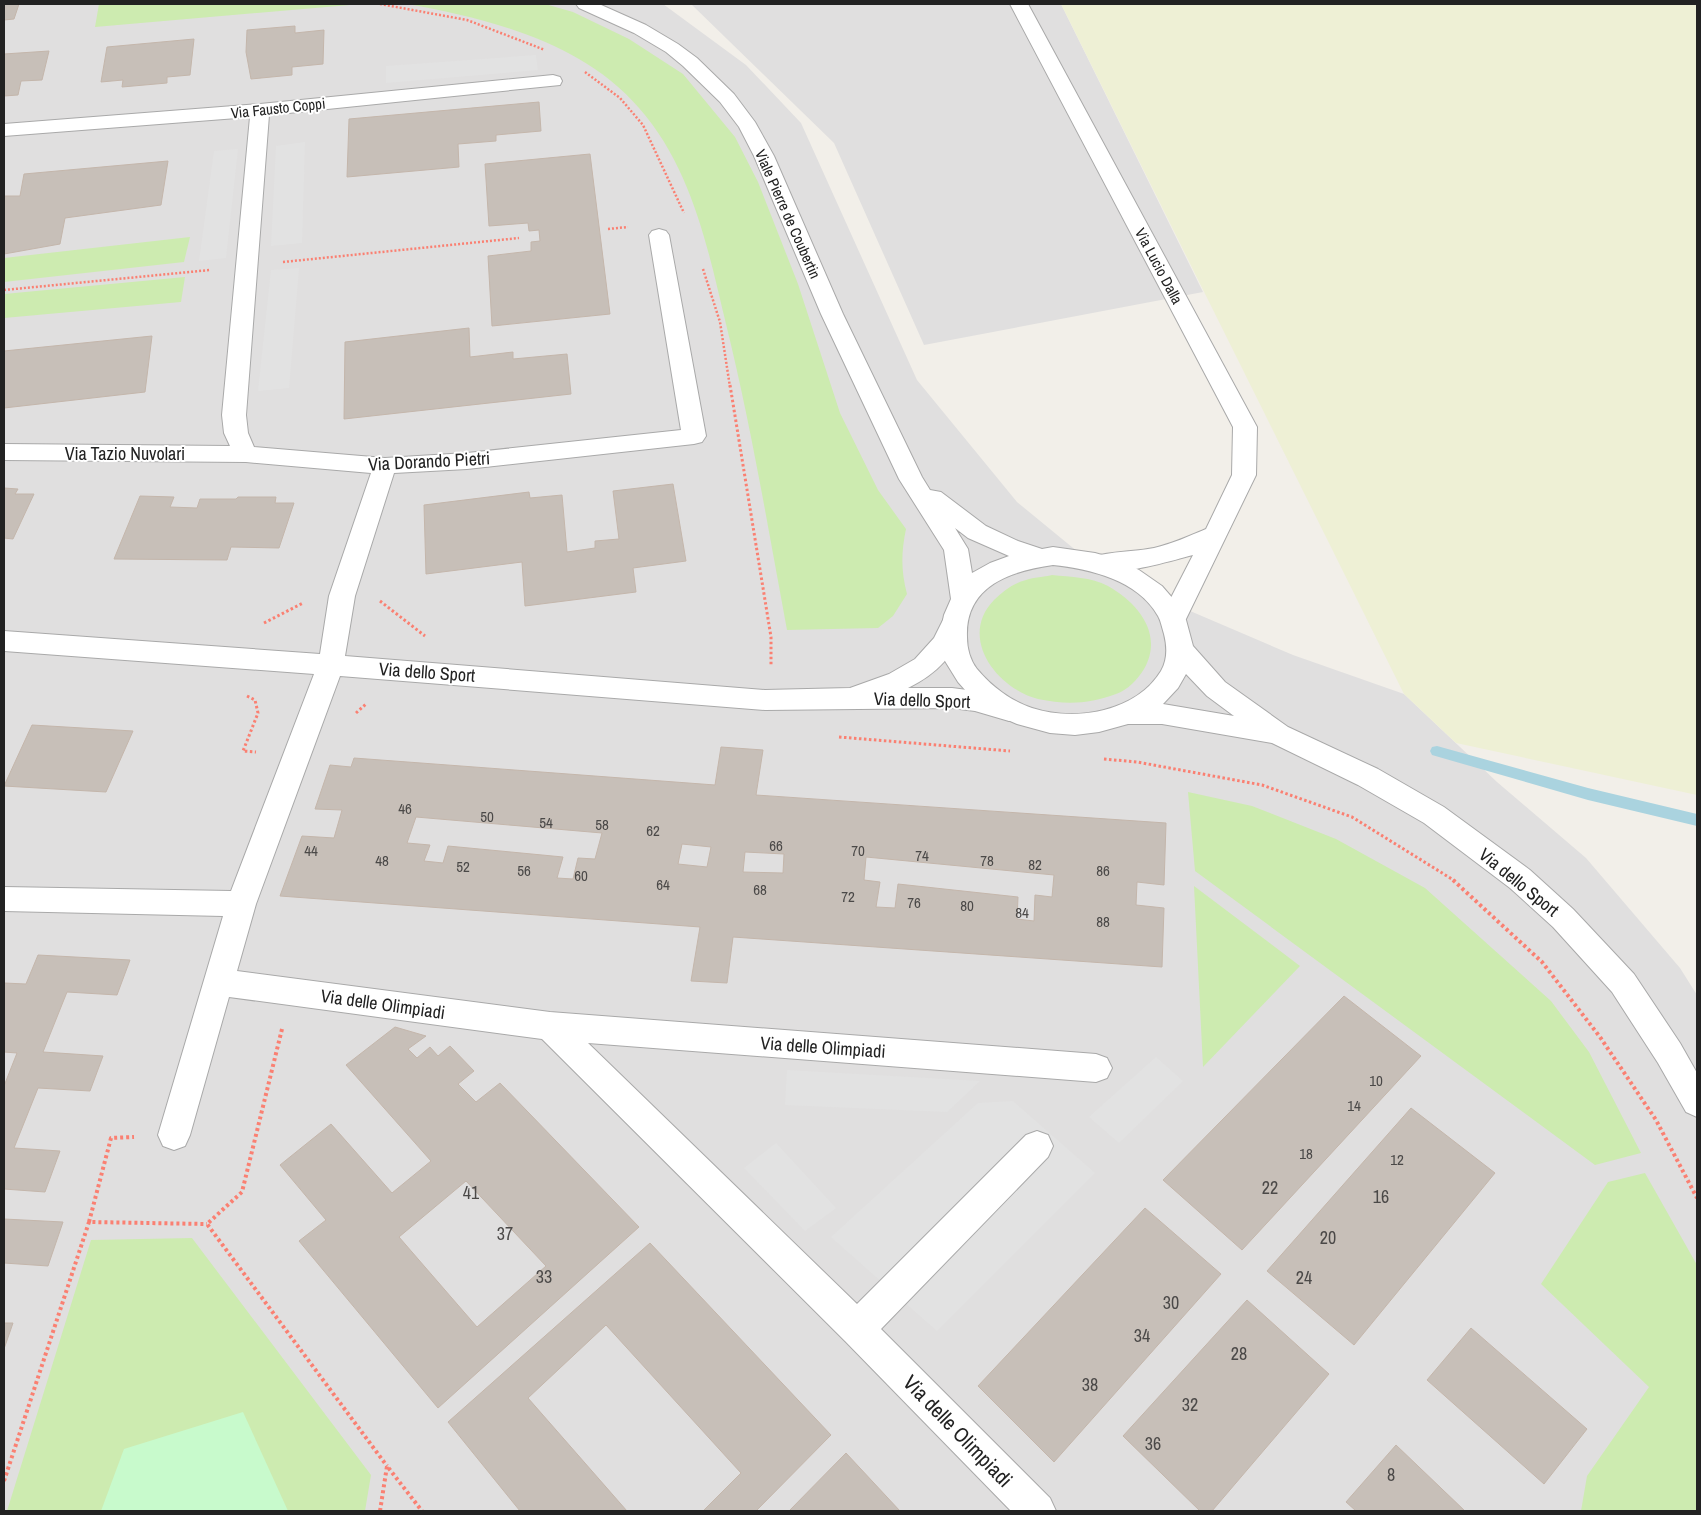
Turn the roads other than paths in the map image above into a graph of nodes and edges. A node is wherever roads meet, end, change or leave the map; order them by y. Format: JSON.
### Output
{"nodes":[{"id":1,"x":585,"y":4,"type":"edge"},
{"id":2,"x":1019,"y":4,"type":"edge"},
{"id":3,"x":553,"y":81,"type":"dead end"},
{"id":4,"x":260,"y":110,"type":"junction"},
{"id":5,"x":4,"y":130,"type":"edge"},
{"id":6,"x":659,"y":235,"type":"dead end"},
{"id":7,"x":4,"y":452,"type":"edge"},
{"id":8,"x":246,"y":454,"type":"junction"},
{"id":9,"x":385,"y":466,"type":"junction"},
{"id":10,"x":918,"y":489,"type":"junction"},
{"id":11,"x":1215,"y":535,"type":"junction"},
{"id":12,"x":1042,"y":558,"type":"junction"},
{"id":13,"x":1101,"y":563,"type":"junction"},
{"id":14,"x":964,"y":599,"type":"junction"},
{"id":15,"x":1173,"y":619,"type":"junction"},
{"id":16,"x":952,"y":625,"type":"junction"},
{"id":17,"x":4,"y":641,"type":"edge"},
{"id":18,"x":1180,"y":649,"type":"junction"},
{"id":19,"x":331,"y":664,"type":"junction"},
{"id":20,"x":851,"y":698,"type":"junction"},
{"id":21,"x":1130,"y":714,"type":"junction"},
{"id":22,"x":1021,"y":715,"type":"junction"},
{"id":23,"x":1278,"y":734,"type":"junction"},
{"id":24,"x":4,"y":899,"type":"edge"},
{"id":25,"x":241,"y":904,"type":"junction"},
{"id":26,"x":217,"y":982,"type":"junction"},
{"id":27,"x":550,"y":1026,"type":"junction"},
{"id":28,"x":1096,"y":1068,"type":"dead end"},
{"id":29,"x":1697,"y":1102,"type":"edge"},
{"id":30,"x":174,"y":1135,"type":"road end"},
{"id":31,"x":1037,"y":1146,"type":"dead end"},
{"id":32,"x":857,"y":1329,"type":"junction"},
{"id":33,"x":1037,"y":1511,"type":"edge"}],
"edges":[{"from":1,"to":10,"type":"street","name":"Viale Pierre de Coubertin"},
{"from":2,"to":11,"type":"street","name":"Via Lucio Dalla"},
{"from":3,"to":4,"type":"street","name":"Via Fausto Coppi"},
{"from":4,"to":5,"type":"street","name":"Via Fausto Coppi"},
{"from":4,"to":8,"type":"street"},
{"from":6,"to":9,"type":"street","name":"Via Dorando Pietri"},
{"from":7,"to":8,"type":"street","name":"Via Tazio Nuvolari"},
{"from":8,"to":9,"type":"street","name":"Via Dorando Pietri"},
{"from":9,"to":19,"type":"street"},
{"from":10,"to":12,"type":"street","name":"Viale Pierre de Coubertin"},
{"from":10,"to":14,"type":"street","name":"Viale Pierre de Coubertin"},
{"from":11,"to":13,"type":"street"},
{"from":11,"to":15,"type":"street","name":"Via Lucio Dalla"},
{"from":12,"to":13,"type":"street","name":"Viale Pierre de Coubertin"},
{"from":12,"to":14,"type":"street","name":"Viale Pierre de Coubertin"},
{"from":13,"to":15,"type":"street","name":"Viale Pierre de Coubertin"},
{"from":14,"to":16,"type":"street","name":"Viale Pierre de Coubertin"},
{"from":15,"to":18,"type":"street","name":"Viale Pierre de Coubertin"},
{"from":16,"to":20,"type":"street","name":"Via dello Sport"},
{"from":16,"to":22,"type":"street","name":"Viale Pierre de Coubertin"},
{"from":17,"to":19,"type":"street","name":"Via dello Sport"},
{"from":18,"to":21,"type":"street","name":"Viale Pierre de Coubertin"},
{"from":18,"to":23,"type":"street","name":"Via dello Sport"},
{"from":19,"to":20,"type":"street","name":"Via dello Sport"},
{"from":19,"to":25,"type":"street"},
{"from":20,"to":22,"type":"street","name":"Via dello Sport"},
{"from":21,"to":22,"type":"street","name":"Viale Pierre de Coubertin"},
{"from":21,"to":23,"type":"street","name":"Via dello Sport"},
{"from":23,"to":29,"type":"street","name":"Via dello Sport"},
{"from":24,"to":25,"type":"street"},
{"from":25,"to":26,"type":"street"},
{"from":26,"to":27,"type":"street","name":"Via delle Olimpiadi"},
{"from":26,"to":30,"type":"street"},
{"from":27,"to":28,"type":"street","name":"Via delle Olimpiadi"},
{"from":27,"to":32,"type":"street","name":"Via delle Olimpiadi"},
{"from":31,"to":32,"type":"street"},
{"from":32,"to":33,"type":"street","name":"Via delle Olimpiadi"}]}
